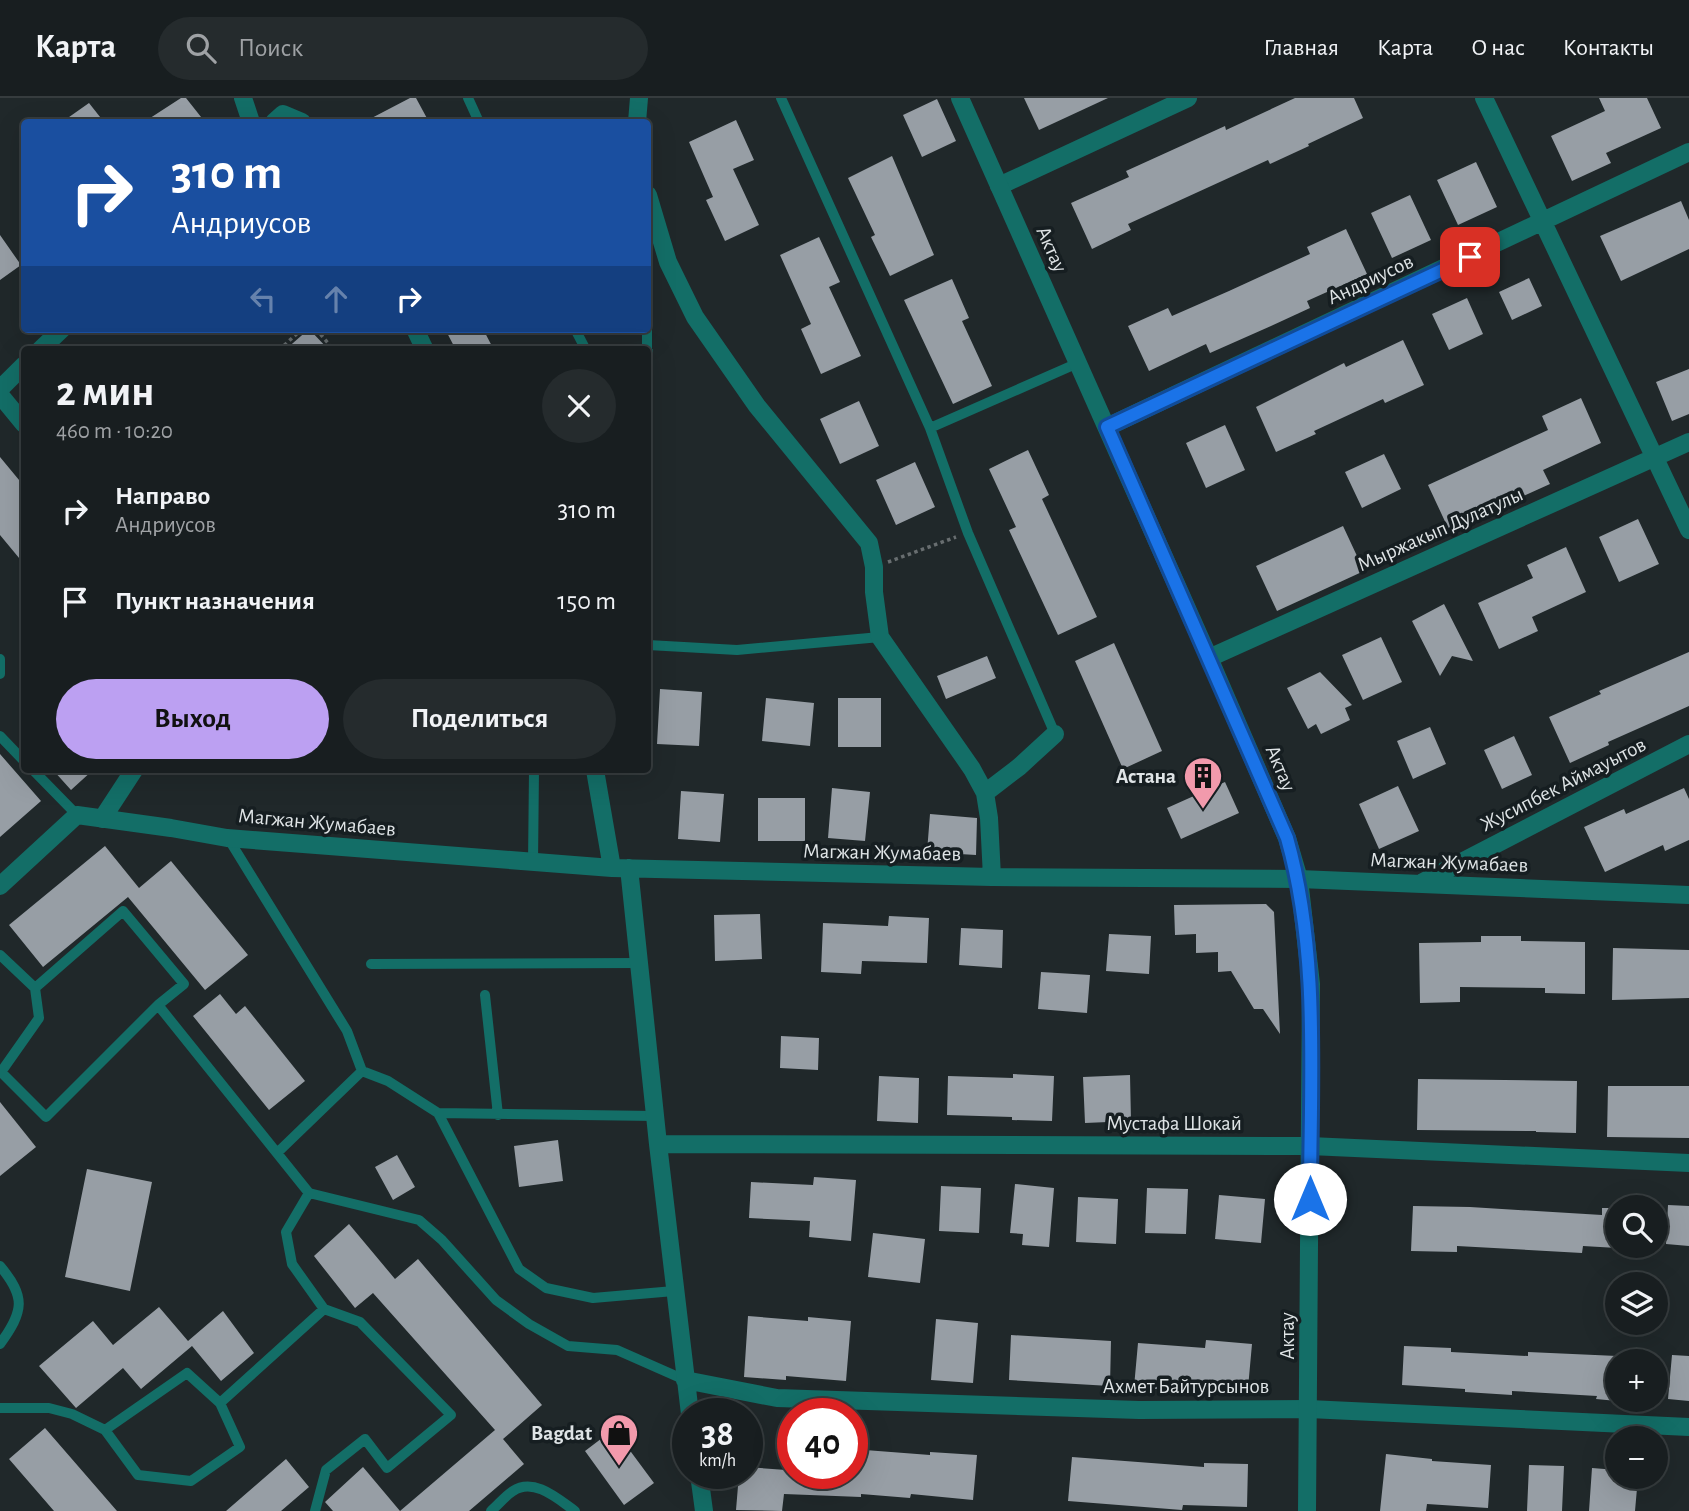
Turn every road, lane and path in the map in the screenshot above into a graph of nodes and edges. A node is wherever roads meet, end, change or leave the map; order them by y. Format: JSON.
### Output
{"nodes":[{"id":1,"x":243,"y":98,"type":"edge"},
{"id":2,"x":468,"y":98,"type":"edge"},
{"id":3,"x":639,"y":98,"type":"edge"},
{"id":4,"x":781,"y":98,"type":"edge"},
{"id":5,"x":960,"y":98,"type":"edge"},
{"id":6,"x":1188,"y":98,"type":"edge"},
{"id":7,"x":1483,"y":98,"type":"edge"},
{"id":8,"x":250,"y":119,"type":"edge"},
{"id":9,"x":478,"y":119,"type":"edge"},
{"id":10,"x":637,"y":119,"type":"edge"},
{"id":11,"x":1689,"y":152,"type":"edge"},
{"id":12,"x":999,"y":186,"type":"junction"},
{"id":13,"x":651,"y":205,"type":"edge"},
{"id":14,"x":1543,"y":223,"type":"junction"},
{"id":15,"x":58,"y":333,"type":"edge"},
{"id":16,"x":298,"y":333,"type":"edge"},
{"id":17,"x":44,"y":346,"type":"edge"},
{"id":18,"x":283,"y":346,"type":"edge"},
{"id":19,"x":1078,"y":363,"type":"junction"},
{"id":20,"x":21,"y":368,"type":"edge"},
{"id":21,"x":0,"y":392,"type":"edge"},
{"id":22,"x":21,"y":420,"type":"edge"},
{"id":23,"x":1107,"y":427,"type":"junction"},
{"id":24,"x":930,"y":428,"type":"junction"},
{"id":25,"x":1689,"y":442,"type":"edge"},
{"id":26,"x":1655,"y":458,"type":"junction"},
{"id":27,"x":1689,"y":530,"type":"edge"},
{"id":28,"x":968,"y":533,"type":"junction"},
{"id":29,"x":874,"y":568,"type":"junction"},
{"id":30,"x":880,"y":638,"type":"junction"},
{"id":31,"x":651,"y":645,"type":"edge"},
{"id":32,"x":1209,"y":657,"type":"junction"},
{"id":33,"x":0,"y":659,"type":"edge"},
{"id":34,"x":0,"y":674,"type":"edge"},
{"id":35,"x":1055,"y":734,"type":"joint"},
{"id":36,"x":0,"y":736,"type":"edge"},
{"id":37,"x":1689,"y":744,"type":"edge"},
{"id":38,"x":21,"y":758,"type":"edge"},
{"id":39,"x":36,"y":773,"type":"edge"},
{"id":40,"x":132,"y":773,"type":"edge"},
{"id":41,"x":534,"y":773,"type":"edge"},
{"id":42,"x":596,"y":773,"type":"edge"},
{"id":43,"x":985,"y":793,"type":"junction"},
{"id":44,"x":77,"y":815,"type":"junction"},
{"id":45,"x":102,"y":819,"type":"junction"},
{"id":46,"x":228,"y":838,"type":"junction"},
{"id":47,"x":533,"y":863,"type":"junction"},
{"id":48,"x":621,"y":868,"type":"junction"},
{"id":49,"x":992,"y":877,"type":"junction"},
{"id":50,"x":1299,"y":878,"type":"junction"},
{"id":51,"x":1420,"y":884,"type":"junction"},
{"id":52,"x":0,"y":886,"type":"edge"},
{"id":53,"x":1689,"y":895,"type":"edge"},
{"id":54,"x":0,"y":955,"type":"edge"},
{"id":55,"x":639,"y":963,"type":"junction"},
{"id":56,"x":371,"y":964,"type":"dead end"},
{"id":57,"x":34,"y":988,"type":"junction"},
{"id":58,"x":485,"y":995,"type":"dead end"},
{"id":59,"x":158,"y":1005,"type":"junction"},
{"id":60,"x":362,"y":1071,"type":"junction"},
{"id":61,"x":438,"y":1113,"type":"junction"},
{"id":62,"x":498,"y":1115,"type":"junction"},
{"id":63,"x":654,"y":1116,"type":"junction"},
{"id":64,"x":657,"y":1144,"type":"junction"},
{"id":65,"x":1310,"y":1146,"type":"junction"},
{"id":66,"x":277,"y":1153,"type":"junction"},
{"id":67,"x":1689,"y":1163,"type":"edge"},
{"id":68,"x":309,"y":1193,"type":"junction"},
{"id":69,"x":0,"y":1266,"type":"edge"},
{"id":70,"x":674,"y":1291,"type":"junction"},
{"id":71,"x":324,"y":1309,"type":"junction"},
{"id":72,"x":0,"y":1344,"type":"edge"},
{"id":73,"x":685,"y":1381,"type":"junction"},
{"id":74,"x":688,"y":1398,"type":"edge"},
{"id":75,"x":220,"y":1403,"type":"junction"},
{"id":76,"x":0,"y":1408,"type":"edge"},
{"id":77,"x":1309,"y":1409,"type":"junction"},
{"id":78,"x":1689,"y":1427,"type":"edge"},
{"id":79,"x":105,"y":1430,"type":"junction"},
{"id":80,"x":701,"y":1489,"type":"edge"},
{"id":81,"x":315,"y":1511,"type":"edge"},
{"id":82,"x":491,"y":1511,"type":"edge"},
{"id":83,"x":575,"y":1511,"type":"edge"},
{"id":84,"x":705,"y":1511,"type":"edge"},
{"id":85,"x":1307,"y":1511,"type":"edge"}],
"edges":[{"from":1,"to":8,"type":"street"},
{"from":2,"to":9,"type":"lane"},
{"from":3,"to":10,"type":"street"},
{"from":4,"to":24,"type":"lane"},
{"from":5,"to":12,"type":"street","name":"Актау"},
{"from":6,"to":12,"type":"street"},
{"from":7,"to":14,"type":"street"},
{"from":11,"to":14,"type":"street","name":"Андриусов"},
{"from":12,"to":19,"type":"street","name":"Актау"},
{"from":13,"to":29,"type":"street"},
{"from":14,"to":23,"type":"street","name":"Андриусов"},
{"from":14,"to":26,"type":"street"},
{"from":15,"to":17,"type":"street"},
{"from":16,"to":18,"type":"path"},
{"from":19,"to":23,"type":"street","name":"Актау"},
{"from":19,"to":24,"type":"lane"},
{"from":20,"to":21,"type":"street"},
{"from":21,"to":22,"type":"street"},
{"from":23,"to":32,"type":"street","name":"Актау"},
{"from":24,"to":28,"type":"lane"},
{"from":25,"to":26,"type":"street","name":"Мыржакып Дулатулы"},
{"from":26,"to":27,"type":"street"},
{"from":26,"to":32,"type":"street","name":"Мыржакып Дулатулы"},
{"from":28,"to":29,"type":"path"},
{"from":28,"to":35,"type":"lane"},
{"from":29,"to":30,"type":"street"},
{"from":30,"to":31,"type":"lane"},
{"from":30,"to":43,"type":"street"},
{"from":32,"to":50,"type":"street","name":"Актау"},
{"from":33,"to":34,"type":"lane"},
{"from":35,"to":43,"type":"street"},
{"from":36,"to":38,"type":"lane"},
{"from":37,"to":51,"type":"street","name":"Жусипбек Аймауытов"},
{"from":39,"to":44,"type":"lane"},
{"from":40,"to":45,"type":"street"},
{"from":41,"to":47,"type":"lane"},
{"from":42,"to":48,"type":"street"},
{"from":43,"to":49,"type":"street"},
{"from":44,"to":45,"type":"street","name":"Магжан Жумабаев"},
{"from":44,"to":52,"type":"street"},
{"from":45,"to":46,"type":"street","name":"Магжан Жумабаев"},
{"from":46,"to":47,"type":"street","name":"Магжан Жумабаев"},
{"from":46,"to":60,"type":"lane"},
{"from":47,"to":48,"type":"street","name":"Магжан Жумабаев"},
{"from":48,"to":49,"type":"street","name":"Магжан Жумабаев"},
{"from":48,"to":55,"type":"street"},
{"from":49,"to":50,"type":"street","name":"Магжан Жумабаев"},
{"from":50,"to":51,"type":"street","name":"Магжан Жумабаев"},
{"from":50,"to":65,"type":"street","name":"Актау"},
{"from":51,"to":53,"type":"street","name":"Магжан Жумабаев"},
{"from":54,"to":57,"type":"lane"},
{"from":55,"to":56,"type":"lane"},
{"from":55,"to":63,"type":"street"},
{"from":57,"to":59,"type":"lane"},
{"from":57,"to":59,"type":"lane"},
{"from":58,"to":62,"type":"lane"},
{"from":59,"to":66,"type":"lane"},
{"from":60,"to":61,"type":"lane"},
{"from":60,"to":66,"type":"lane"},
{"from":61,"to":62,"type":"lane"},
{"from":61,"to":70,"type":"lane"},
{"from":62,"to":63,"type":"lane"},
{"from":63,"to":64,"type":"street"},
{"from":64,"to":65,"type":"street","name":"Мустафа Шокай"},
{"from":64,"to":70,"type":"street"},
{"from":65,"to":67,"type":"street","name":"Мустафа Шокай"},
{"from":65,"to":77,"type":"street","name":"Актау"},
{"from":66,"to":68,"type":"lane"},
{"from":68,"to":71,"type":"lane"},
{"from":68,"to":73,"type":"lane"},
{"from":69,"to":72,"type":"lane"},
{"from":70,"to":73,"type":"street"},
{"from":71,"to":75,"type":"lane"},
{"from":71,"to":81,"type":"lane"},
{"from":73,"to":74,"type":"street"},
{"from":73,"to":77,"type":"street","name":"Ахмет Байтурсынов"},
{"from":75,"to":79,"type":"lane"},
{"from":75,"to":79,"type":"lane"},
{"from":76,"to":79,"type":"lane"},
{"from":77,"to":78,"type":"street","name":"Ахмет Байтурсынов"},
{"from":77,"to":85,"type":"street","name":"Актау"},
{"from":80,"to":84,"type":"street"},
{"from":82,"to":83,"type":"lane"}]}
